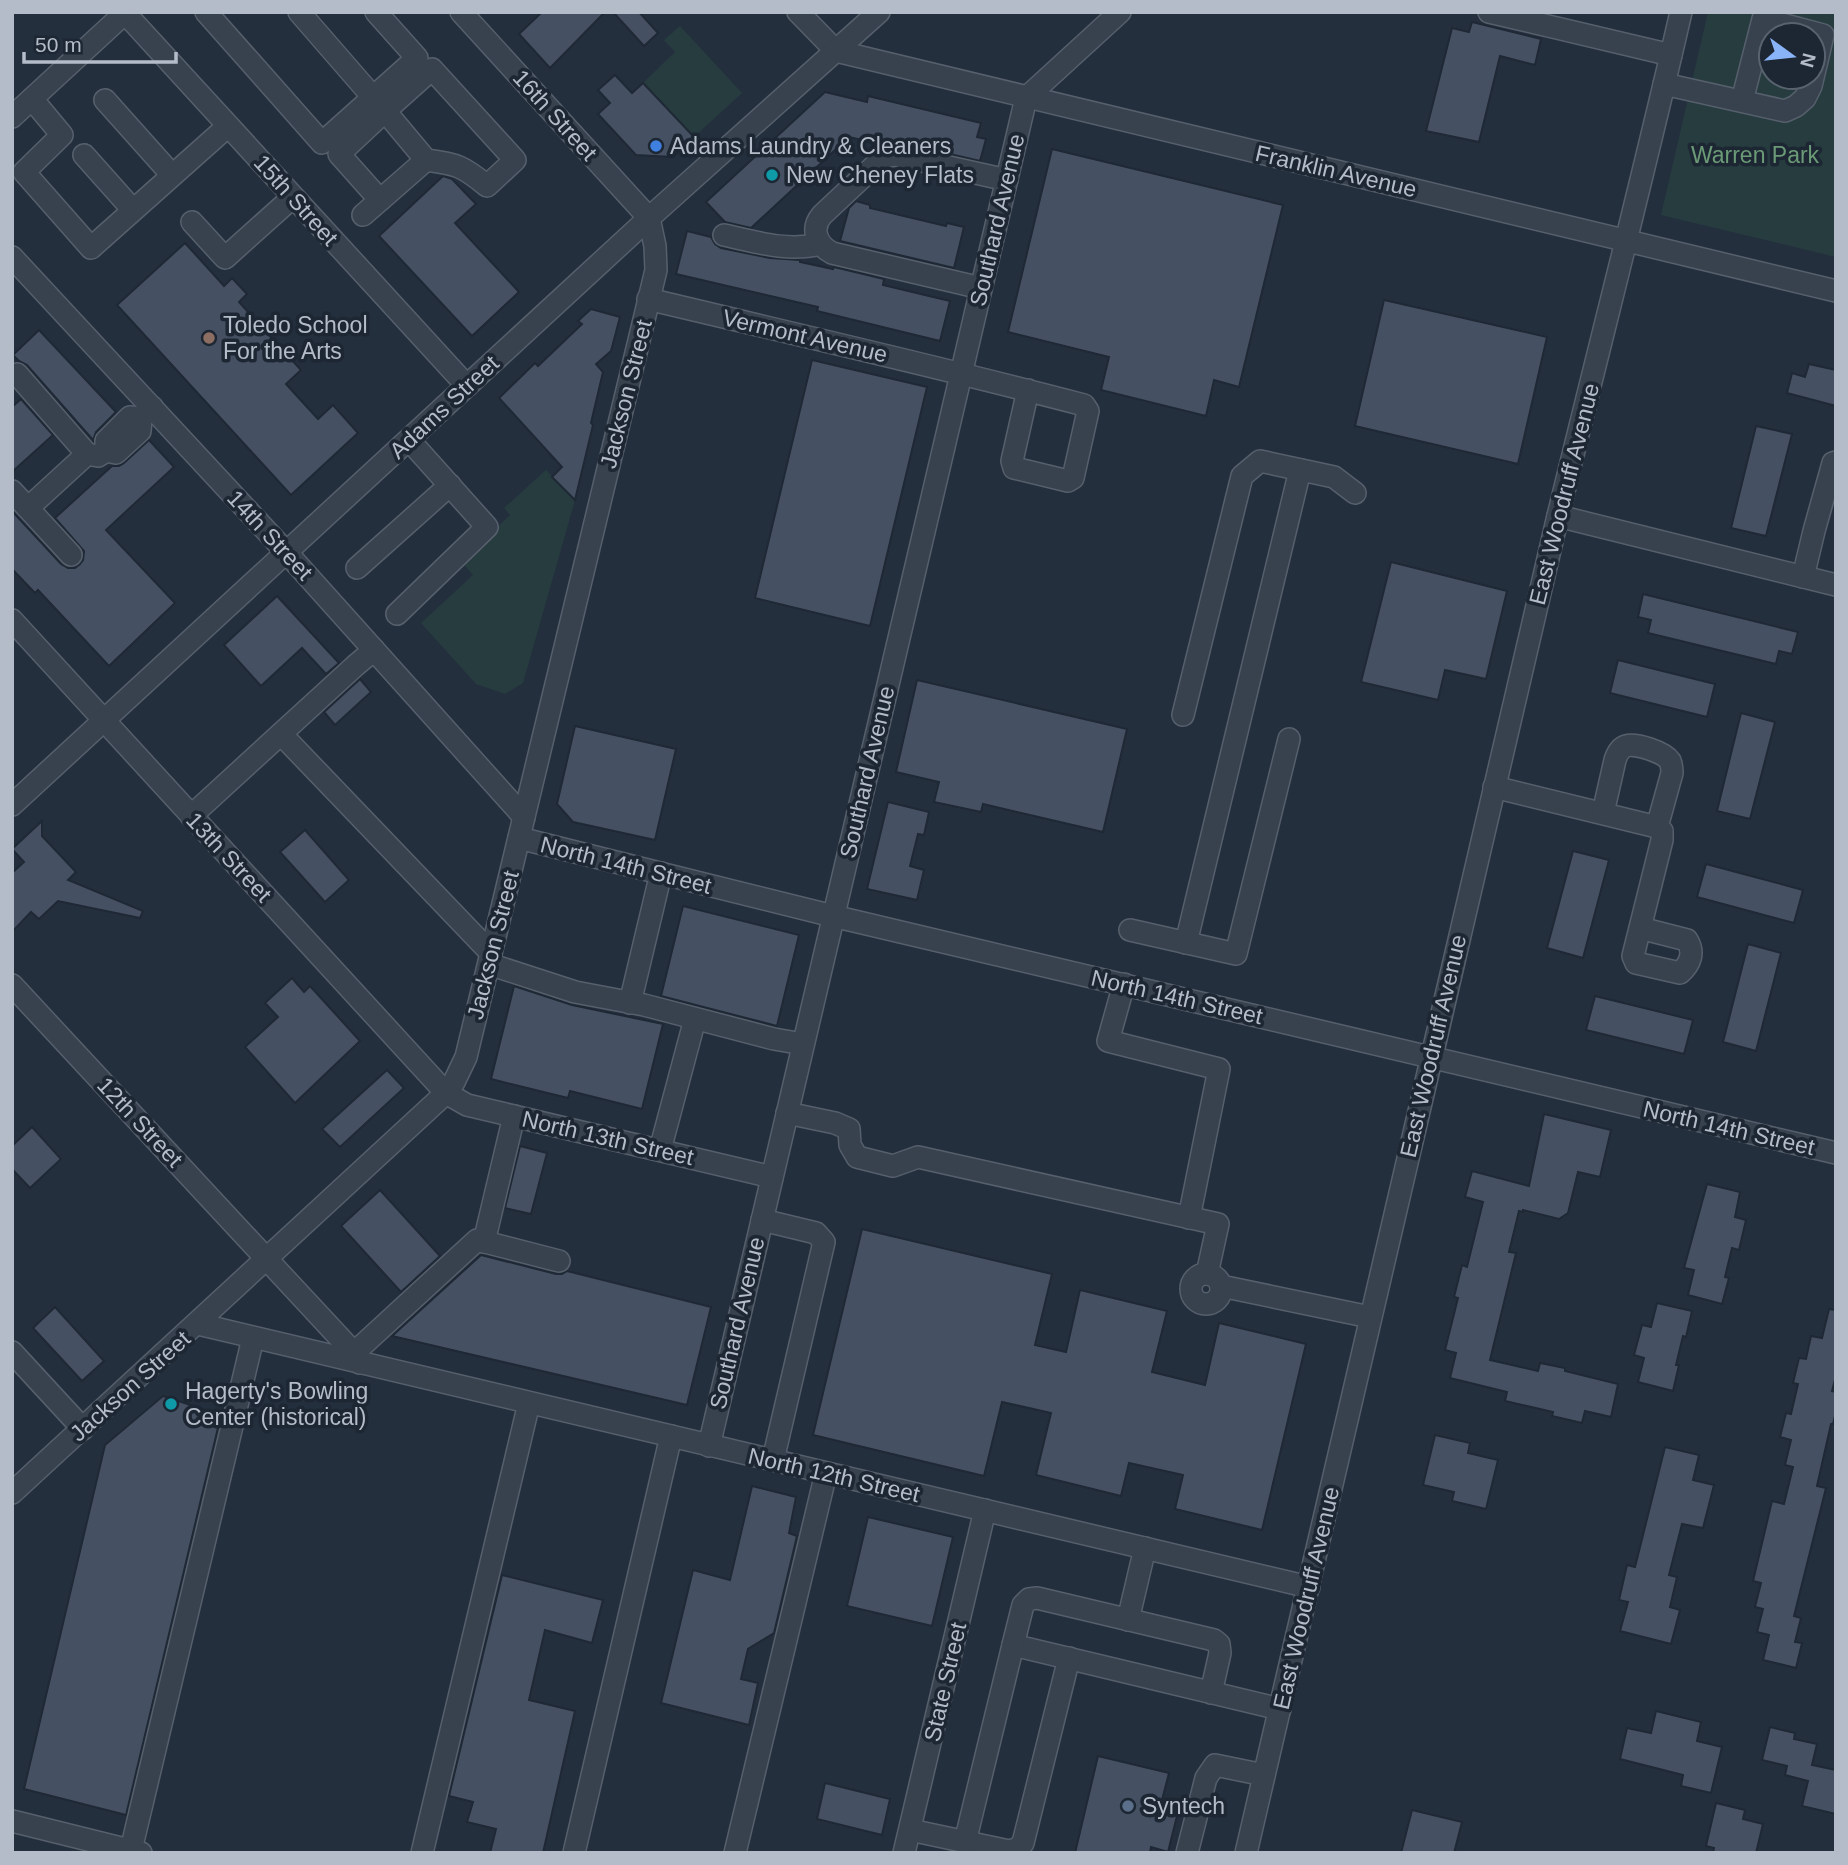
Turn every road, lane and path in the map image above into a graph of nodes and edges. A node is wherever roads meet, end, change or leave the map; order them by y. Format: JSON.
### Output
{"nodes":[{"id":1,"x":126,"y":12,"type":"edge"},
{"id":2,"x":206,"y":12,"type":"edge"},
{"id":3,"x":299,"y":12,"type":"edge"},
{"id":4,"x":376,"y":12,"type":"edge"},
{"id":5,"x":461,"y":12,"type":"edge"},
{"id":6,"x":798,"y":12,"type":"edge"},
{"id":7,"x":879,"y":12,"type":"edge"},
{"id":8,"x":1120,"y":12,"type":"edge"},
{"id":9,"x":1489,"y":12,"type":"edge"},
{"id":10,"x":1681,"y":12,"type":"edge"},
{"id":11,"x":836,"y":51,"type":"junction"},
{"id":12,"x":1671,"y":55,"type":"junction"},
{"id":13,"x":1664,"y":84,"type":"junction"},
{"id":14,"x":1026,"y":98,"type":"junction"},
{"id":15,"x":32,"y":99,"type":"junction"},
{"id":16,"x":105,"y":100,"type":"dead end"},
{"id":17,"x":1742,"y":101,"type":"junction"},
{"id":18,"x":379,"y":104,"type":"junction"},
{"id":19,"x":12,"y":117,"type":"edge"},
{"id":20,"x":228,"y":126,"type":"junction"},
{"id":21,"x":84,"y":155,"type":"dead end"},
{"id":22,"x":426,"y":160,"type":"junction"},
{"id":23,"x":172,"y":176,"type":"junction"},
{"id":24,"x":1007,"y":180,"type":"junction"},
{"id":25,"x":293,"y":197,"type":"junction"},
{"id":26,"x":380,"y":200,"type":"junction"},
{"id":27,"x":133,"y":209,"type":"junction"},
{"id":28,"x":363,"y":215,"type":"dead end"},
{"id":29,"x":649,"y":218,"type":"junction"},
{"id":30,"x":192,"y":222,"type":"dead end"},
{"id":31,"x":724,"y":235,"type":"dead end"},
{"id":32,"x":1627,"y":241,"type":"junction"},
{"id":33,"x":820,"y":244,"type":"junction"},
{"id":34,"x":12,"y":257,"type":"edge"},
{"id":35,"x":981,"y":288,"type":"junction"},
{"id":36,"x":1836,"y":291,"type":"edge"},
{"id":37,"x":648,"y":299,"type":"junction"},
{"id":38,"x":961,"y":373,"type":"junction"},
{"id":39,"x":17,"y":374,"type":"dead end"},
{"id":40,"x":467,"y":386,"type":"junction"},
{"id":41,"x":1028,"y":390,"type":"junction"},
{"id":42,"x":146,"y":413,"type":"junction"},
{"id":43,"x":409,"y":440,"type":"junction"},
{"id":44,"x":96,"y":452,"type":"junction"},
{"id":45,"x":1836,"y":462,"type":"edge"},
{"id":46,"x":1300,"y":470,"type":"junction"},
{"id":47,"x":450,"y":485,"type":"junction"},
{"id":48,"x":12,"y":491,"type":"edge"},
{"id":49,"x":1355,"y":493,"type":"dead end"},
{"id":50,"x":28,"y":508,"type":"junction"},
{"id":51,"x":1558,"y":516,"type":"junction"},
{"id":52,"x":286,"y":553,"type":"junction"},
{"id":53,"x":71,"y":555,"type":"dead end"},
{"id":54,"x":357,"y":568,"type":"dead end"},
{"id":55,"x":1803,"y":577,"type":"junction"},
{"id":56,"x":1836,"y":585,"type":"edge"},
{"id":57,"x":397,"y":614,"type":"dead end"},
{"id":58,"x":12,"y":620,"type":"edge"},
{"id":59,"x":374,"y":650,"type":"junction"},
{"id":60,"x":1183,"y":715,"type":"dead end"},
{"id":61,"x":105,"y":720,"type":"junction"},
{"id":62,"x":281,"y":734,"type":"junction"},
{"id":63,"x":1289,"y":739,"type":"dead end"},
{"id":64,"x":1494,"y":787,"type":"junction"},
{"id":65,"x":12,"y":806,"type":"edge"},
{"id":66,"x":1602,"y":813,"type":"junction"},
{"id":67,"x":191,"y":816,"type":"junction"},
{"id":68,"x":524,"y":817,"type":"junction"},
{"id":69,"x":1657,"y":827,"type":"junction"},
{"id":70,"x":519,"y":838,"type":"junction"},
{"id":71,"x":661,"y":873,"type":"junction"},
{"id":72,"x":833,"y":916,"type":"junction"},
{"id":73,"x":1640,"y":929,"type":"dead end"},
{"id":74,"x":1130,"y":930,"type":"dead end"},
{"id":75,"x":1186,"y":943,"type":"junction"},
{"id":76,"x":490,"y":958,"type":"junction"},
{"id":77,"x":1124,"y":984,"type":"junction"},
{"id":78,"x":12,"y":985,"type":"edge"},
{"id":79,"x":630,"y":1003,"type":"junction"},
{"id":80,"x":695,"y":1018,"type":"junction"},
{"id":81,"x":803,"y":1044,"type":"junction"},
{"id":82,"x":1430,"y":1056,"type":"junction"},
{"id":83,"x":446,"y":1093,"type":"junction"},
{"id":84,"x":787,"y":1112,"type":"junction"},
{"id":85,"x":514,"y":1116,"type":"junction"},
{"id":86,"x":660,"y":1150,"type":"junction"},
{"id":87,"x":1836,"y":1153,"type":"edge"},
{"id":88,"x":772,"y":1177,"type":"junction"},
{"id":89,"x":1189,"y":1217,"type":"junction"},
{"id":90,"x":762,"y":1220,"type":"junction"},
{"id":91,"x":484,"y":1242,"type":"junction"},
{"id":92,"x":267,"y":1260,"type":"junction"},
{"id":93,"x":559,"y":1261,"type":"dead end"},
{"id":94,"x":1370,"y":1317,"type":"junction"},
{"id":95,"x":198,"y":1324,"type":"junction"},
{"id":96,"x":253,"y":1338,"type":"junction"},
{"id":97,"x":12,"y":1352,"type":"edge"},
{"id":98,"x":357,"y":1358,"type":"junction"},
{"id":99,"x":530,"y":1403,"type":"junction"},
{"id":100,"x":83,"y":1429,"type":"junction"},
{"id":101,"x":671,"y":1436,"type":"junction"},
{"id":102,"x":709,"y":1446,"type":"junction"},
{"id":103,"x":773,"y":1460,"type":"junction"},
{"id":104,"x":826,"y":1473,"type":"junction"},
{"id":105,"x":12,"y":1493,"type":"edge"},
{"id":106,"x":985,"y":1510,"type":"junction"},
{"id":107,"x":1145,"y":1548,"type":"junction"},
{"id":108,"x":1308,"y":1587,"type":"junction"},
{"id":109,"x":1128,"y":1620,"type":"junction"},
{"id":110,"x":1013,"y":1645,"type":"junction"},
{"id":111,"x":1069,"y":1658,"type":"junction"},
{"id":112,"x":1211,"y":1693,"type":"junction"},
{"id":113,"x":1280,"y":1709,"type":"junction"},
{"id":114,"x":1264,"y":1775,"type":"junction"},
{"id":115,"x":12,"y":1821,"type":"edge"},
{"id":116,"x":910,"y":1830,"type":"junction"},
{"id":117,"x":965,"y":1842,"type":"junction"},
{"id":118,"x":136,"y":1852,"type":"edge"},
{"id":119,"x":422,"y":1853,"type":"edge"},
{"id":120,"x":574,"y":1853,"type":"edge"},
{"id":121,"x":735,"y":1853,"type":"edge"},
{"id":122,"x":904,"y":1853,"type":"edge"},
{"id":123,"x":1187,"y":1853,"type":"edge"},
{"id":124,"x":1247,"y":1853,"type":"edge"}],
"edges":[{"from":1,"to":15,"type":"street"},
{"from":1,"to":20,"type":"street","name":"15th Street"},
{"from":2,"to":18,"type":"street"},
{"from":3,"to":18,"type":"street"},
{"from":4,"to":18,"type":"street"},
{"from":5,"to":29,"type":"street","name":"16th Street"},
{"from":6,"to":11,"type":"street"},
{"from":7,"to":11,"type":"street","name":"Adams Street"},
{"from":8,"to":14,"type":"street"},
{"from":9,"to":12,"type":"street"},
{"from":10,"to":12,"type":"street","name":"East Woodruff Avenue"},
{"from":11,"to":14,"type":"street","name":"Franklin Avenue"},
{"from":11,"to":29,"type":"street","name":"Adams Street"},
{"from":12,"to":13,"type":"street","name":"East Woodruff Avenue"},
{"from":13,"to":17,"type":"street"},
{"from":13,"to":32,"type":"street","name":"East Woodruff Avenue"},
{"from":14,"to":24,"type":"street","name":"Southard Avenue"},
{"from":14,"to":32,"type":"street","name":"Franklin Avenue"},
{"from":15,"to":19,"type":"street"},
{"from":15,"to":27,"type":"street"},
{"from":16,"to":23,"type":"street"},
{"from":17,"to":17,"type":"street"},
{"from":18,"to":22,"type":"street"},
{"from":18,"to":22,"type":"street"},
{"from":18,"to":26,"type":"street"},
{"from":20,"to":23,"type":"street"},
{"from":20,"to":25,"type":"street","name":"15th Street"},
{"from":21,"to":27,"type":"street"},
{"from":22,"to":26,"type":"street"},
{"from":23,"to":27,"type":"street"},
{"from":24,"to":33,"type":"street"},
{"from":24,"to":35,"type":"street","name":"Southard Avenue"},
{"from":25,"to":30,"type":"street"},
{"from":25,"to":40,"type":"street","name":"15th Street"},
{"from":26,"to":28,"type":"street"},
{"from":29,"to":37,"type":"street","name":"Jackson Street"},
{"from":29,"to":40,"type":"street","name":"Adams Street"},
{"from":31,"to":33,"type":"street"},
{"from":32,"to":36,"type":"street","name":"Franklin Avenue"},
{"from":32,"to":51,"type":"street","name":"East Woodruff Avenue"},
{"from":33,"to":35,"type":"street"},
{"from":34,"to":42,"type":"street","name":"14th Street"},
{"from":35,"to":38,"type":"street","name":"Southard Avenue"},
{"from":37,"to":38,"type":"street","name":"Vermont Avenue"},
{"from":37,"to":68,"type":"street","name":"Jackson Street"},
{"from":38,"to":41,"type":"street","name":"Vermont Avenue"},
{"from":38,"to":72,"type":"street","name":"Southard Avenue"},
{"from":39,"to":44,"type":"street"},
{"from":40,"to":43,"type":"street","name":"Adams Street"},
{"from":41,"to":41,"type":"street","name":"Vermont Avenue"},
{"from":42,"to":44,"type":"street"},
{"from":42,"to":52,"type":"street","name":"14th Street"},
{"from":43,"to":47,"type":"street"},
{"from":43,"to":52,"type":"street","name":"Adams Street"},
{"from":44,"to":50,"type":"street"},
{"from":45,"to":55,"type":"street"},
{"from":46,"to":49,"type":"street"},
{"from":46,"to":60,"type":"street"},
{"from":46,"to":75,"type":"street"},
{"from":47,"to":54,"type":"street"},
{"from":47,"to":57,"type":"street"},
{"from":48,"to":50,"type":"street"},
{"from":50,"to":53,"type":"street"},
{"from":51,"to":55,"type":"street"},
{"from":51,"to":64,"type":"street","name":"East Woodruff Avenue"},
{"from":52,"to":59,"type":"street","name":"14th Street"},
{"from":52,"to":61,"type":"street","name":"Adams Street"},
{"from":55,"to":56,"type":"street"},
{"from":58,"to":61,"type":"street","name":"13th Street"},
{"from":59,"to":62,"type":"street"},
{"from":59,"to":68,"type":"street","name":"14th Street"},
{"from":61,"to":65,"type":"street","name":"Adams Street"},
{"from":61,"to":67,"type":"street","name":"13th Street"},
{"from":62,"to":67,"type":"street"},
{"from":62,"to":76,"type":"street"},
{"from":63,"to":75,"type":"street"},
{"from":64,"to":66,"type":"street"},
{"from":64,"to":82,"type":"street","name":"East Woodruff Avenue"},
{"from":66,"to":69,"type":"street"},
{"from":66,"to":69,"type":"street"},
{"from":67,"to":83,"type":"street","name":"13th Street"},
{"from":68,"to":70,"type":"street","name":"Jackson Street"},
{"from":69,"to":73,"type":"street"},
{"from":70,"to":71,"type":"street","name":"North 14th Street"},
{"from":70,"to":76,"type":"street","name":"Jackson Street"},
{"from":71,"to":72,"type":"street","name":"North 14th Street"},
{"from":71,"to":79,"type":"street"},
{"from":72,"to":77,"type":"street","name":"North 14th Street"},
{"from":72,"to":81,"type":"street","name":"Southard Avenue"},
{"from":74,"to":75,"type":"street"},
{"from":76,"to":79,"type":"street"},
{"from":76,"to":83,"type":"street","name":"Jackson Street"},
{"from":77,"to":82,"type":"street","name":"North 14th Street"},
{"from":77,"to":89,"type":"street"},
{"from":78,"to":92,"type":"street","name":"12th Street"},
{"from":79,"to":80,"type":"street"},
{"from":80,"to":81,"type":"street"},
{"from":80,"to":86,"type":"street"},
{"from":81,"to":84,"type":"street","name":"Southard Avenue"},
{"from":82,"to":87,"type":"street","name":"North 14th Street"},
{"from":82,"to":94,"type":"street","name":"East Woodruff Avenue"},
{"from":83,"to":85,"type":"street","name":"North 13th Street"},
{"from":83,"to":92,"type":"street","name":"Jackson Street"},
{"from":84,"to":88,"type":"street","name":"Southard Avenue"},
{"from":84,"to":89,"type":"street"},
{"from":85,"to":86,"type":"street","name":"North 13th Street"},
{"from":85,"to":91,"type":"street"},
{"from":86,"to":88,"type":"street","name":"North 13th Street"},
{"from":88,"to":90,"type":"street","name":"Southard Avenue"},
{"from":89,"to":94,"type":"street"},
{"from":90,"to":102,"type":"street","name":"Southard Avenue"},
{"from":90,"to":103,"type":"street"},
{"from":91,"to":93,"type":"street"},
{"from":91,"to":98,"type":"street"},
{"from":92,"to":95,"type":"street","name":"Jackson Street"},
{"from":92,"to":98,"type":"street"},
{"from":94,"to":108,"type":"street","name":"East Woodruff Avenue"},
{"from":95,"to":96,"type":"street","name":"North 12th Street"},
{"from":95,"to":100,"type":"street","name":"Jackson Street"},
{"from":96,"to":98,"type":"street","name":"North 12th Street"},
{"from":96,"to":118,"type":"street"},
{"from":97,"to":100,"type":"street"},
{"from":98,"to":99,"type":"street","name":"North 12th Street"},
{"from":99,"to":101,"type":"street","name":"North 12th Street"},
{"from":99,"to":119,"type":"street"},
{"from":100,"to":105,"type":"street","name":"Jackson Street"},
{"from":101,"to":102,"type":"street","name":"North 12th Street"},
{"from":101,"to":120,"type":"street"},
{"from":102,"to":103,"type":"street","name":"North 12th Street"},
{"from":103,"to":104,"type":"street","name":"North 12th Street"},
{"from":104,"to":106,"type":"street","name":"North 12th Street"},
{"from":104,"to":121,"type":"street"},
{"from":106,"to":107,"type":"street","name":"North 12th Street"},
{"from":106,"to":116,"type":"street","name":"State Street"},
{"from":107,"to":108,"type":"street","name":"North 12th Street"},
{"from":107,"to":109,"type":"street"},
{"from":108,"to":113,"type":"street","name":"East Woodruff Avenue"},
{"from":109,"to":110,"type":"street"},
{"from":109,"to":112,"type":"street"},
{"from":110,"to":111,"type":"street"},
{"from":110,"to":117,"type":"street"},
{"from":111,"to":112,"type":"street"},
{"from":111,"to":117,"type":"street"},
{"from":112,"to":113,"type":"street"},
{"from":113,"to":114,"type":"street","name":"East Woodruff Avenue"},
{"from":114,"to":123,"type":"street"},
{"from":114,"to":124,"type":"street","name":"East Woodruff Avenue"},
{"from":115,"to":118,"type":"street"},
{"from":116,"to":117,"type":"street"},
{"from":116,"to":122,"type":"street","name":"State Street"}]}
